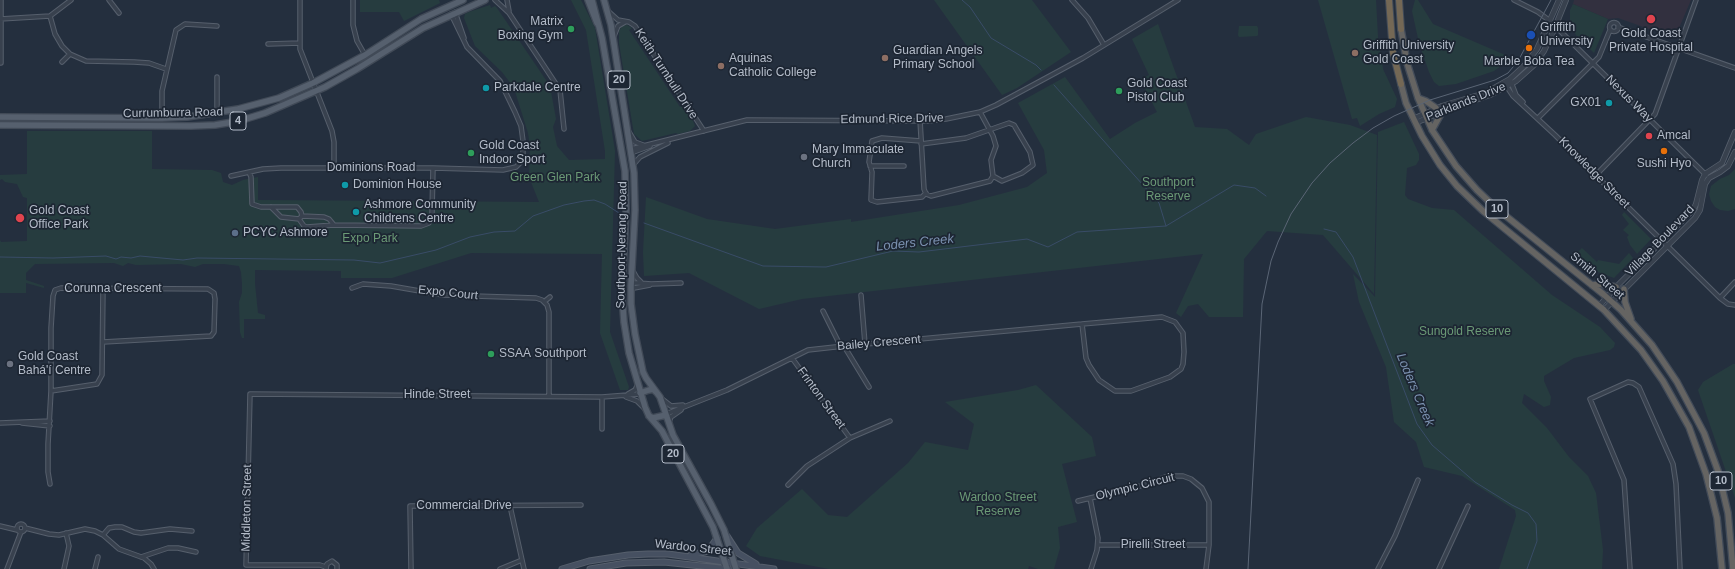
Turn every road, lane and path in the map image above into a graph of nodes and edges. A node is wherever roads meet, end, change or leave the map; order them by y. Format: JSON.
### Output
{"nodes":[{"id":1,"x":1,"y":0,"type":"edge"},
{"id":2,"x":71,"y":0,"type":"edge"},
{"id":3,"x":109,"y":0,"type":"edge"},
{"id":4,"x":300,"y":0,"type":"edge"},
{"id":5,"x":352,"y":0,"type":"edge"},
{"id":6,"x":463,"y":0,"type":"edge"},
{"id":7,"x":485,"y":0,"type":"edge"},
{"id":8,"x":495,"y":0,"type":"edge"},
{"id":9,"x":507,"y":0,"type":"edge"},
{"id":10,"x":588,"y":0,"type":"edge"},
{"id":11,"x":592,"y":0,"type":"edge"},
{"id":12,"x":604,"y":0,"type":"edge"},
{"id":13,"x":1078,"y":0,"type":"edge"},
{"id":14,"x":1178,"y":0,"type":"edge"},
{"id":15,"x":1389,"y":0,"type":"edge"},
{"id":16,"x":1399,"y":0,"type":"edge"},
{"id":17,"x":1514,"y":0,"type":"edge"},
{"id":18,"x":1559,"y":0,"type":"edge"},
{"id":19,"x":1566,"y":0,"type":"edge"},
{"id":20,"x":1696,"y":0,"type":"edge"},
{"id":21,"x":1074,"y":2,"type":"edge"},
{"id":22,"x":449,"y":6,"type":"junction"},
{"id":23,"x":608,"y":10,"type":"junction"},
{"id":24,"x":119,"y":13,"type":"dead end"},
{"id":25,"x":453,"y":13,"type":"junction"},
{"id":26,"x":509,"y":13,"type":"junction"},
{"id":27,"x":50,"y":16,"type":"junction"},
{"id":28,"x":1,"y":19,"type":"edge"},
{"id":29,"x":626,"y":21,"type":"junction"},
{"id":30,"x":1550,"y":21,"type":"junction"},
{"id":31,"x":217,"y":26,"type":"dead end"},
{"id":32,"x":1556,"y":26,"type":"junction"},
{"id":33,"x":1618,"y":27,"type":"junction"},
{"id":34,"x":1401,"y":29,"type":"joint"},
{"id":35,"x":601,"y":30,"type":"junction"},
{"id":36,"x":1610,"y":30,"type":"junction"},
{"id":37,"x":613,"y":39,"type":"junction"},
{"id":38,"x":300,"y":43,"type":"junction"},
{"id":39,"x":268,"y":44,"type":"dead end"},
{"id":40,"x":1104,"y":45,"type":"junction"},
{"id":41,"x":1679,"y":48,"type":"junction"},
{"id":42,"x":70,"y":54,"type":"junction"},
{"id":43,"x":365,"y":56,"type":"junction"},
{"id":44,"x":62,"y":62,"type":"dead end"},
{"id":45,"x":1,"y":63,"type":"edge"},
{"id":46,"x":1593,"y":63,"type":"junction"},
{"id":47,"x":1735,"y":68,"type":"edge"},
{"id":48,"x":166,"y":69,"type":"junction"},
{"id":49,"x":217,"y":76,"type":"dead end"},
{"id":50,"x":1511,"y":81,"type":"junction"},
{"id":51,"x":313,"y":83,"type":"junction"},
{"id":52,"x":1401,"y":84,"type":"joint"},
{"id":53,"x":1506,"y":85,"type":"junction"},
{"id":54,"x":316,"y":91,"type":"junction"},
{"id":55,"x":1418,"y":98,"type":"junction"},
{"id":56,"x":1526,"y":106,"type":"junction"},
{"id":57,"x":1436,"y":108,"type":"junction"},
{"id":58,"x":980,"y":112,"type":"junction"},
{"id":59,"x":1442,"y":112,"type":"junction"},
{"id":60,"x":217,"y":113,"type":"junction"},
{"id":61,"x":1425,"y":116,"type":"junction"},
{"id":62,"x":0,"y":117,"type":"edge"},
{"id":63,"x":162,"y":118,"type":"junction"},
{"id":64,"x":1538,"y":118,"type":"junction"},
{"id":65,"x":920,"y":120,"type":"junction"},
{"id":66,"x":1650,"y":120,"type":"junction"},
{"id":67,"x":1414,"y":121,"type":"junction"},
{"id":68,"x":0,"y":125,"type":"edge"},
{"id":69,"x":627,"y":125,"type":"junction"},
{"id":70,"x":191,"y":126,"type":"junction"},
{"id":71,"x":564,"y":130,"type":"dead end"},
{"id":72,"x":990,"y":130,"type":"junction"},
{"id":73,"x":1432,"y":130,"type":"junction"},
{"id":74,"x":704,"y":131,"type":"junction"},
{"id":75,"x":1735,"y":132,"type":"edge"},
{"id":76,"x":674,"y":139,"type":"junction"},
{"id":77,"x":921,"y":142,"type":"junction"},
{"id":78,"x":651,"y":145,"type":"junction"},
{"id":79,"x":631,"y":151,"type":"junction"},
{"id":80,"x":1735,"y":152,"type":"edge"},
{"id":81,"x":622,"y":153,"type":"junction"},
{"id":82,"x":633,"y":165,"type":"junction"},
{"id":83,"x":870,"y":166,"type":"junction"},
{"id":84,"x":904,"y":166,"type":"dead end"},
{"id":85,"x":334,"y":168,"type":"junction"},
{"id":86,"x":433,"y":168,"type":"junction"},
{"id":87,"x":249,"y":172,"type":"junction"},
{"id":88,"x":1596,"y":175,"type":"junction"},
{"id":89,"x":231,"y":176,"type":"dead end"},
{"id":90,"x":993,"y":176,"type":"junction"},
{"id":91,"x":1707,"y":176,"type":"junction"},
{"id":92,"x":926,"y":193,"type":"junction"},
{"id":93,"x":271,"y":207,"type":"junction"},
{"id":94,"x":300,"y":218,"type":"junction"},
{"id":95,"x":334,"y":225,"type":"junction"},
{"id":96,"x":1663,"y":241,"type":"junction"},
{"id":97,"x":1667,"y":246,"type":"junction"},
{"id":98,"x":632,"y":266,"type":"junction"},
{"id":99,"x":1735,"y":282,"type":"edge"},
{"id":100,"x":642,"y":283,"type":"junction"},
{"id":101,"x":681,"y":283,"type":"dead end"},
{"id":102,"x":651,"y":284,"type":"junction"},
{"id":103,"x":1592,"y":285,"type":"junction"},
{"id":104,"x":622,"y":286,"type":"junction"},
{"id":105,"x":631,"y":286,"type":"junction"},
{"id":106,"x":1616,"y":287,"type":"junction"},
{"id":107,"x":103,"y":288,"type":"junction"},
{"id":108,"x":352,"y":288,"type":"dead end"},
{"id":109,"x":1624,"y":289,"type":"junction"},
{"id":110,"x":861,"y":295,"type":"dead end"},
{"id":111,"x":550,"y":297,"type":"dead end"},
{"id":112,"x":1720,"y":298,"type":"junction"},
{"id":113,"x":1609,"y":300,"type":"junction"},
{"id":114,"x":545,"y":301,"type":"junction"},
{"id":115,"x":1735,"y":306,"type":"edge"},
{"id":116,"x":1601,"y":308,"type":"junction"},
{"id":117,"x":823,"y":311,"type":"dead end"},
{"id":118,"x":1632,"y":321,"type":"junction"},
{"id":119,"x":1082,"y":324,"type":"junction"},
{"id":120,"x":103,"y":342,"type":"junction"},
{"id":121,"x":865,"y":344,"type":"junction"},
{"id":122,"x":843,"y":346,"type":"junction"},
{"id":123,"x":792,"y":358,"type":"junction"},
{"id":124,"x":638,"y":384,"type":"junction"},
{"id":125,"x":869,"y":387,"type":"dead end"},
{"id":126,"x":51,"y":391,"type":"junction"},
{"id":127,"x":250,"y":394,"type":"joint"},
{"id":128,"x":640,"y":394,"type":"junction"},
{"id":129,"x":549,"y":395,"type":"junction"},
{"id":130,"x":658,"y":395,"type":"junction"},
{"id":131,"x":623,"y":396,"type":"junction"},
{"id":132,"x":602,"y":397,"type":"junction"},
{"id":133,"x":688,"y":404,"type":"junction"},
{"id":134,"x":648,"y":413,"type":"junction"},
{"id":135,"x":666,"y":414,"type":"junction"},
{"id":136,"x":50,"y":421,"type":"junction"},
{"id":137,"x":890,"y":422,"type":"dead end"},
{"id":138,"x":0,"y":423,"type":"edge"},
{"id":139,"x":17,"y":423,"type":"junction"},
{"id":140,"x":668,"y":425,"type":"junction"},
{"id":141,"x":50,"y":426,"type":"junction"},
{"id":142,"x":602,"y":429,"type":"dead end"},
{"id":143,"x":850,"y":438,"type":"junction"},
{"id":144,"x":1418,"y":480,"type":"dead end"},
{"id":145,"x":50,"y":484,"type":"dead end"},
{"id":146,"x":788,"y":485,"type":"dead end"},
{"id":147,"x":1090,"y":498,"type":"junction"},
{"id":148,"x":1078,"y":501,"type":"dead end"},
{"id":149,"x":581,"y":505,"type":"dead end"},
{"id":150,"x":510,"y":506,"type":"junction"},
{"id":151,"x":1468,"y":506,"type":"dead end"},
{"id":152,"x":0,"y":526,"type":"edge"},
{"id":153,"x":25,"y":528,"type":"junction"},
{"id":154,"x":724,"y":530,"type":"junction"},
{"id":155,"x":19,"y":531,"type":"junction"},
{"id":156,"x":192,"y":531,"type":"dead end"},
{"id":157,"x":66,"y":533,"type":"junction"},
{"id":158,"x":103,"y":535,"type":"junction"},
{"id":159,"x":717,"y":538,"type":"junction"},
{"id":160,"x":1098,"y":545,"type":"junction"},
{"id":161,"x":1209,"y":545,"type":"junction"},
{"id":162,"x":196,"y":552,"type":"dead end"},
{"id":163,"x":684,"y":556,"type":"junction"},
{"id":164,"x":98,"y":557,"type":"dead end"},
{"id":165,"x":141,"y":557,"type":"junction"},
{"id":166,"x":522,"y":560,"type":"junction"},
{"id":167,"x":725,"y":561,"type":"junction"},
{"id":168,"x":734,"y":562,"type":"junction"},
{"id":169,"x":700,"y":565,"type":"junction"},
{"id":170,"x":762,"y":567,"type":"junction"},
{"id":171,"x":326,"y":568,"type":"edge"},
{"id":172,"x":7,"y":569,"type":"edge"},
{"id":173,"x":64,"y":569,"type":"edge"},
{"id":174,"x":95,"y":569,"type":"edge"},
{"id":175,"x":154,"y":569,"type":"edge"},
{"id":176,"x":337,"y":569,"type":"edge"},
{"id":177,"x":411,"y":569,"type":"edge"},
{"id":178,"x":500,"y":569,"type":"edge"},
{"id":179,"x":524,"y":569,"type":"edge"},
{"id":180,"x":562,"y":569,"type":"edge"},
{"id":181,"x":590,"y":569,"type":"edge"},
{"id":182,"x":710,"y":569,"type":"edge"},
{"id":183,"x":728,"y":569,"type":"edge"},
{"id":184,"x":736,"y":569,"type":"edge"},
{"id":185,"x":774,"y":569,"type":"edge"},
{"id":186,"x":1091,"y":569,"type":"edge"},
{"id":187,"x":1206,"y":569,"type":"edge"},
{"id":188,"x":1378,"y":569,"type":"edge"},
{"id":189,"x":1439,"y":569,"type":"edge"},
{"id":190,"x":1630,"y":569,"type":"edge"},
{"id":191,"x":1680,"y":569,"type":"edge"},
{"id":192,"x":1722,"y":569,"type":"edge"},
{"id":193,"x":1733,"y":569,"type":"edge"}],
"edges":[{"from":1,"to":28,"type":"street"},
{"from":2,"to":27,"type":"street"},
{"from":3,"to":24,"type":"street"},
{"from":4,"to":38,"type":"street"},
{"from":5,"to":43,"type":"street"},
{"from":6,"to":22,"type":"main road","name":"Currumburra Road","number":"4"},
{"from":7,"to":25,"type":"main road","name":"Currumburra Road","number":"4"},
{"from":8,"to":26,"type":"street"},
{"from":9,"to":26,"type":"street"},
{"from":10,"to":35,"type":"main road"},
{"from":11,"to":35,"type":"main road","name":"Southport-Nerang Road","number":"20"},
{"from":12,"to":23,"type":"main road","name":"Southport-Nerang Road","number":"20"},
{"from":13,"to":21,"type":"street"},
{"from":14,"to":40,"type":"street","name":"Edmund Rice Drive"},
{"from":15,"to":52,"type":"highway","number":"10"},
{"from":16,"to":34,"type":"highway","number":"10"},
{"from":17,"to":30,"type":"street","name":"Nexus Way"},
{"from":18,"to":30,"type":"street","name":"Parklands Drive"},
{"from":19,"to":32,"type":"street","name":"Parklands Drive"},
{"from":20,"to":41,"type":"street"},
{"from":21,"to":40,"type":"street"},
{"from":22,"to":25,"type":"main road"},
{"from":22,"to":43,"type":"main road","name":"Currumburra Road","number":"4"},
{"from":23,"to":29,"type":"street","name":"Keith Turnbull Drive"},
{"from":23,"to":37,"type":"main road","name":"Southport-Nerang Road","number":"20"},
{"from":25,"to":54,"type":"main road","name":"Currumburra Road","number":"4"},
{"from":25,"to":86,"type":"street","name":"Dominions Road"},
{"from":26,"to":71,"type":"street"},
{"from":27,"to":28,"type":"street"},
{"from":27,"to":42,"type":"street"},
{"from":28,"to":45,"type":"street"},
{"from":29,"to":37,"type":"street","name":"Keith Turnbull Drive"},
{"from":29,"to":74,"type":"street","name":"Keith Turnbull Drive"},
{"from":30,"to":32,"type":"street","name":"Nexus Way"},
{"from":30,"to":50,"type":"street","name":"Parklands Drive"},
{"from":31,"to":48,"type":"street"},
{"from":32,"to":46,"type":"street","name":"Nexus Way"},
{"from":32,"to":50,"type":"street","name":"Parklands Drive"},
{"from":33,"to":36,"type":"street"},
{"from":33,"to":36,"type":"street"},
{"from":33,"to":41,"type":"street"},
{"from":34,"to":55,"type":"highway","name":"Smith Street","number":"10"},
{"from":35,"to":81,"type":"main road","name":"Southport-Nerang Road","number":"20"},
{"from":36,"to":46,"type":"street"},
{"from":37,"to":69,"type":"main road","name":"Southport-Nerang Road","number":"20"},
{"from":38,"to":39,"type":"street"},
{"from":38,"to":51,"type":"street"},
{"from":40,"to":58,"type":"street","name":"Edmund Rice Drive"},
{"from":41,"to":47,"type":"street"},
{"from":41,"to":66,"type":"street"},
{"from":42,"to":44,"type":"street"},
{"from":42,"to":48,"type":"street"},
{"from":43,"to":51,"type":"main road","name":"Currumburra Road","number":"4"},
{"from":46,"to":64,"type":"street"},
{"from":46,"to":66,"type":"street","name":"Nexus Way"},
{"from":48,"to":63,"type":"street"},
{"from":49,"to":60,"type":"street"},
{"from":50,"to":53,"type":"street","name":"Parklands Drive"},
{"from":50,"to":56,"type":"street","name":"Knowledge Street"},
{"from":51,"to":54,"type":"street"},
{"from":51,"to":60,"type":"main road","name":"Currumburra Road","number":"4"},
{"from":52,"to":67,"type":"highway","name":"Smith Street","number":"10"},
{"from":53,"to":56,"type":"street","name":"Knowledge Street"},
{"from":53,"to":57,"type":"street","name":"Parklands Drive"},
{"from":53,"to":59,"type":"street","name":"Parklands Drive"},
{"from":54,"to":70,"type":"main road","name":"Currumburra Road","number":"4"},
{"from":54,"to":85,"type":"street"},
{"from":55,"to":57,"type":"highway"},
{"from":55,"to":61,"type":"highway","name":"Smith Street","number":"10"},
{"from":56,"to":64,"type":"street","name":"Knowledge Street"},
{"from":57,"to":61,"type":"street","name":"Parklands Drive"},
{"from":58,"to":65,"type":"street","name":"Edmund Rice Drive"},
{"from":58,"to":72,"type":"street"},
{"from":59,"to":61,"type":"street","name":"Parklands Drive"},
{"from":59,"to":73,"type":"highway"},
{"from":60,"to":63,"type":"main road","name":"Currumburra Road","number":"4"},
{"from":61,"to":67,"type":"street","name":"Parklands Drive"},
{"from":61,"to":73,"type":"highway","name":"Smith Street","number":"10"},
{"from":62,"to":63,"type":"main road","name":"Currumburra Road","number":"4"},
{"from":63,"to":70,"type":"main road"},
{"from":64,"to":88,"type":"street","name":"Knowledge Street"},
{"from":65,"to":74,"type":"street","name":"Edmund Rice Drive"},
{"from":65,"to":77,"type":"street"},
{"from":66,"to":88,"type":"street"},
{"from":66,"to":91,"type":"street","name":"Nexus Way"},
{"from":67,"to":116,"type":"highway","name":"Smith Street","number":"10"},
{"from":68,"to":70,"type":"main road","name":"Currumburra Road","number":"4"},
{"from":69,"to":78,"type":"street"},
{"from":69,"to":79,"type":"main road","name":"Southport-Nerang Road","number":"20"},
{"from":72,"to":77,"type":"street"},
{"from":72,"to":90,"type":"street"},
{"from":72,"to":90,"type":"street"},
{"from":73,"to":103,"type":"highway","name":"Smith Street","number":"10"},
{"from":74,"to":76,"type":"street","name":"Edmund Rice Drive"},
{"from":75,"to":91,"type":"street"},
{"from":76,"to":78,"type":"street","name":"Edmund Rice Drive"},
{"from":76,"to":82,"type":"street","name":"Edmund Rice Drive"},
{"from":77,"to":83,"type":"street"},
{"from":77,"to":92,"type":"street"},
{"from":78,"to":79,"type":"street","name":"Edmund Rice Drive"},
{"from":79,"to":81,"type":"main road"},
{"from":79,"to":82,"type":"main road","name":"Southport-Nerang Road","number":"20"},
{"from":80,"to":91,"type":"street"},
{"from":81,"to":104,"type":"main road","name":"Southport-Nerang Road","number":"20"},
{"from":82,"to":98,"type":"main road","name":"Southport-Nerang Road","number":"20"},
{"from":83,"to":84,"type":"street"},
{"from":83,"to":92,"type":"street"},
{"from":85,"to":86,"type":"street","name":"Dominions Road"},
{"from":85,"to":87,"type":"street","name":"Dominions Road"},
{"from":86,"to":95,"type":"street"},
{"from":87,"to":89,"type":"street","name":"Dominions Road"},
{"from":87,"to":93,"type":"street"},
{"from":88,"to":96,"type":"street","name":"Knowledge Street"},
{"from":90,"to":92,"type":"street"},
{"from":91,"to":96,"type":"street","name":"Village Boulevard"},
{"from":91,"to":97,"type":"street","name":"Village Boulevard"},
{"from":93,"to":94,"type":"street"},
{"from":93,"to":94,"type":"street"},
{"from":94,"to":95,"type":"street"},
{"from":94,"to":95,"type":"street"},
{"from":96,"to":97,"type":"street","name":"Knowledge Street"},
{"from":96,"to":106,"type":"street","name":"Village Boulevard"},
{"from":97,"to":109,"type":"street","name":"Village Boulevard"},
{"from":97,"to":112,"type":"street","name":"Knowledge Street"},
{"from":98,"to":100,"type":"street"},
{"from":98,"to":105,"type":"main road","name":"Southport-Nerang Road","number":"20"},
{"from":99,"to":112,"type":"street"},
{"from":100,"to":102,"type":"street"},
{"from":100,"to":105,"type":"street"},
{"from":101,"to":102,"type":"street"},
{"from":102,"to":105,"type":"street"},
{"from":103,"to":106,"type":"highway"},
{"from":103,"to":113,"type":"highway","name":"Smith Street","number":"10"},
{"from":104,"to":105,"type":"main road"},
{"from":104,"to":124,"type":"main road","name":"Southport-Nerang Road","number":"20"},
{"from":105,"to":130,"type":"main road","name":"Southport-Nerang Road","number":"20"},
{"from":106,"to":113,"type":"street","name":"Village Boulevard"},
{"from":107,"to":120,"type":"street"},
{"from":107,"to":120,"type":"street","name":"Corunna Crescent"},
{"from":107,"to":126,"type":"street","name":"Corunna Crescent"},
{"from":108,"to":114,"type":"street","name":"Expo Court"},
{"from":109,"to":113,"type":"street","name":"Village Boulevard"},
{"from":109,"to":118,"type":"highway"},
{"from":110,"to":121,"type":"street"},
{"from":111,"to":114,"type":"street"},
{"from":112,"to":115,"type":"street","name":"Knowledge Street"},
{"from":113,"to":116,"type":"street","name":"Village Boulevard"},
{"from":113,"to":118,"type":"highway","name":"Smith Street","number":"10"},
{"from":114,"to":129,"type":"street"},
{"from":116,"to":192,"type":"highway","name":"Smith Street","number":"10"},
{"from":117,"to":122,"type":"street"},
{"from":118,"to":193,"type":"highway","name":"Smith Street","number":"10"},
{"from":119,"to":119,"type":"street","name":"Bailey Crescent"},
{"from":119,"to":121,"type":"street","name":"Bailey Crescent"},
{"from":120,"to":126,"type":"street"},
{"from":121,"to":122,"type":"street","name":"Bailey Crescent"},
{"from":122,"to":123,"type":"street","name":"Bailey Crescent"},
{"from":122,"to":125,"type":"street"},
{"from":123,"to":133,"type":"street","name":"Bailey Crescent"},
{"from":123,"to":143,"type":"street","name":"Frinton Street"},
{"from":124,"to":128,"type":"main road","name":"Southport-Nerang Road","number":"20"},
{"from":124,"to":131,"type":"street"},
{"from":126,"to":136,"type":"street","name":"Corunna Crescent"},
{"from":127,"to":129,"type":"street","name":"Hinde Street"},
{"from":127,"to":171,"type":"street","name":"Middleton Street"},
{"from":128,"to":130,"type":"main road"},
{"from":128,"to":131,"type":"street","name":"Hinde Street"},
{"from":128,"to":134,"type":"main road","number":"20"},
{"from":129,"to":132,"type":"street","name":"Hinde Street"},
{"from":130,"to":133,"type":"street","name":"Bailey Crescent"},
{"from":130,"to":135,"type":"main road","number":"20"},
{"from":131,"to":132,"type":"street","name":"Hinde Street"},
{"from":131,"to":134,"type":"street","name":"Hinde Street"},
{"from":132,"to":142,"type":"street"},
{"from":133,"to":135,"type":"street","name":"Bailey Crescent"},
{"from":133,"to":140,"type":"street"},
{"from":134,"to":135,"type":"main road"},
{"from":134,"to":159,"type":"main road","number":"20"},
{"from":135,"to":140,"type":"main road","number":"20"},
{"from":136,"to":139,"type":"street"},
{"from":136,"to":141,"type":"street","name":"Corunna Crescent"},
{"from":137,"to":143,"type":"street"},
{"from":138,"to":139,"type":"street"},
{"from":139,"to":141,"type":"street"},
{"from":140,"to":154,"type":"main road","number":"20"},
{"from":141,"to":145,"type":"street","name":"Corunna Crescent"},
{"from":143,"to":146,"type":"street"},
{"from":144,"to":188,"type":"street"},
{"from":147,"to":148,"type":"street","name":"Olympic Circuit"},
{"from":147,"to":160,"type":"street"},
{"from":147,"to":161,"type":"street","name":"Olympic Circuit"},
{"from":149,"to":150,"type":"street","name":"Commercial Drive"},
{"from":150,"to":166,"type":"street"},
{"from":150,"to":177,"type":"street","name":"Commercial Drive"},
{"from":151,"to":189,"type":"street"},
{"from":152,"to":155,"type":"street"},
{"from":153,"to":155,"type":"street"},
{"from":153,"to":155,"type":"street"},
{"from":153,"to":157,"type":"street"},
{"from":154,"to":168,"type":"main road","number":"20"},
{"from":154,"to":170,"type":"main road"},
{"from":155,"to":172,"type":"street"},
{"from":156,"to":158,"type":"street"},
{"from":157,"to":158,"type":"street"},
{"from":157,"to":173,"type":"street"},
{"from":158,"to":165,"type":"street"},
{"from":159,"to":163,"type":"main road"},
{"from":159,"to":167,"type":"main road","number":"20"},
{"from":160,"to":161,"type":"street","name":"Pirelli Street"},
{"from":160,"to":186,"type":"street"},
{"from":161,"to":187,"type":"street","name":"Olympic Circuit"},
{"from":162,"to":165,"type":"street"},
{"from":163,"to":167,"type":"main road","name":"Wardoo Street"},
{"from":163,"to":180,"type":"main road","name":"Wardoo Street"},
{"from":164,"to":174,"type":"street"},
{"from":165,"to":175,"type":"street"},
{"from":166,"to":178,"type":"street"},
{"from":166,"to":179,"type":"street"},
{"from":167,"to":168,"type":"main road","name":"Wardoo Street"},
{"from":167,"to":183,"type":"main road","number":"20"},
{"from":168,"to":170,"type":"main road","name":"Wardoo Street"},
{"from":168,"to":184,"type":"main road","number":"20"},
{"from":169,"to":181,"type":"main road","name":"Wardoo Street"},
{"from":169,"to":182,"type":"main road"},
{"from":169,"to":183,"type":"main road","name":"Wardoo Street"},
{"from":170,"to":185,"type":"main road","name":"Wardoo Street"},
{"from":171,"to":176,"type":"street"},
{"from":190,"to":191,"type":"street"}]}
